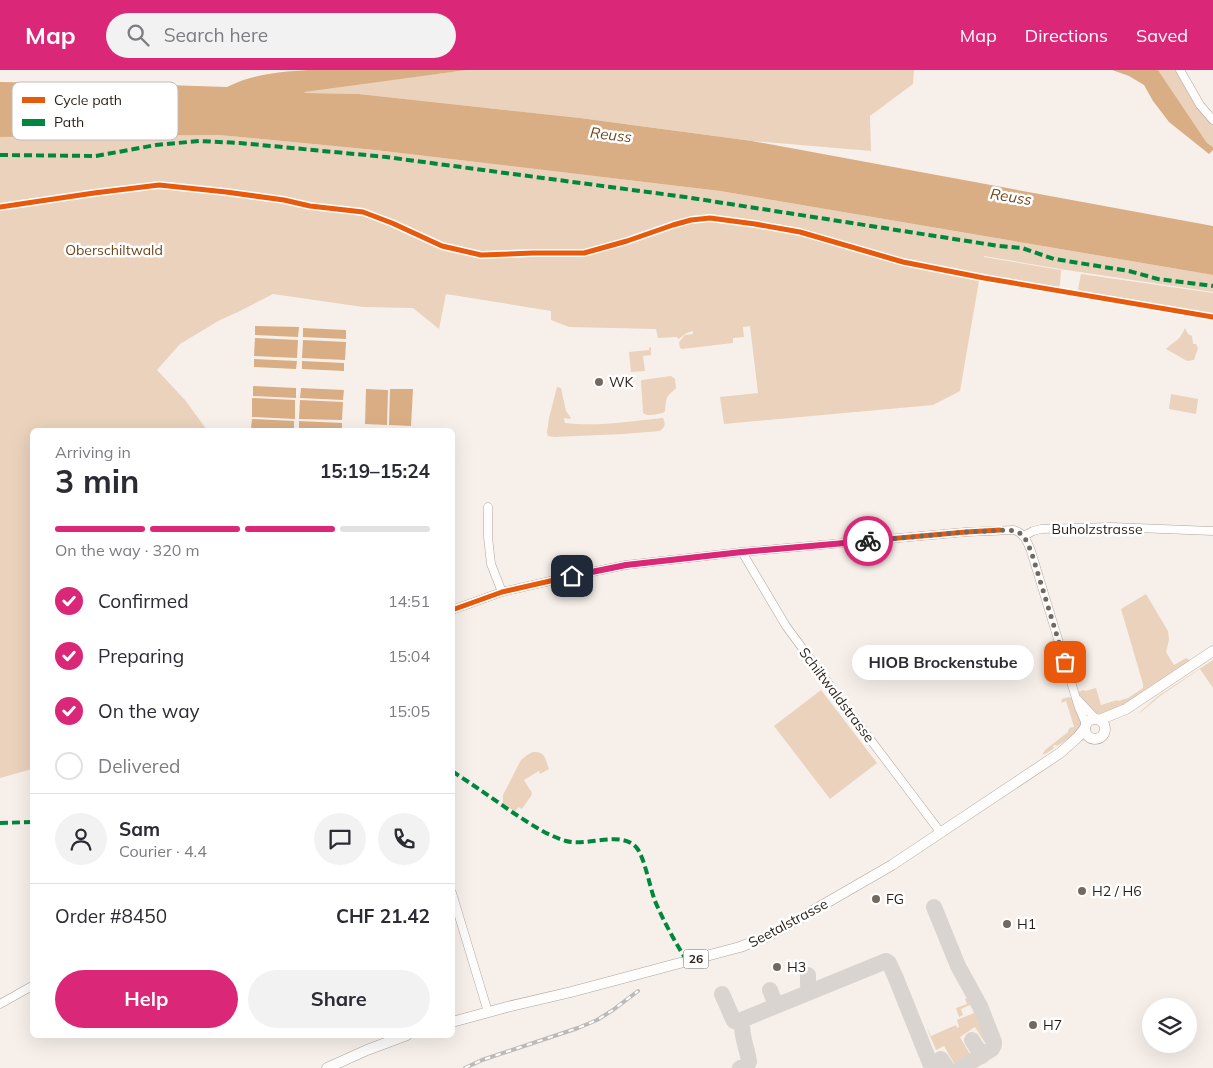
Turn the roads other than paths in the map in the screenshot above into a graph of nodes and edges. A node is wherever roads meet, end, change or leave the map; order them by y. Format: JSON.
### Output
{"nodes":[{"id":1,"x":1180,"y":70,"type":"edge"},
{"id":2,"x":1213,"y":120,"type":"edge"},
{"id":3,"x":488,"y":507,"type":"dead end"},
{"id":4,"x":1213,"y":531,"type":"edge"},
{"id":5,"x":1024,"y":536,"type":"junction"},
{"id":6,"x":742,"y":552,"type":"junction"},
{"id":7,"x":502,"y":592,"type":"junction"},
{"id":8,"x":455,"y":609,"type":"edge"},
{"id":9,"x":1213,"y":651,"type":"edge"},
{"id":10,"x":1076,"y":698,"type":"junction"},
{"id":11,"x":1126,"y":709,"type":"junction"},
{"id":12,"x":1098,"y":720,"type":"junction"},
{"id":13,"x":1086,"y":726,"type":"junction"},
{"id":14,"x":1105,"y":730,"type":"junction"},
{"id":15,"x":1094,"y":739,"type":"junction"},
{"id":16,"x":1060,"y":753,"type":"junction"},
{"id":17,"x":941,"y":833,"type":"junction"},
{"id":18,"x":455,"y":903,"type":"edge"},
{"id":19,"x":30,"y":987,"type":"edge"},
{"id":20,"x":0,"y":1004,"type":"edge"},
{"id":21,"x":488,"y":1012,"type":"junction"},
{"id":22,"x":455,"y":1021,"type":"edge"},
{"id":23,"x":399,"y":1038,"type":"edge"},
{"id":24,"x":327,"y":1068,"type":"edge"}],
"edges":[{"from":1,"to":2,"type":"street"},
{"from":3,"to":7,"type":"street"},
{"from":4,"to":5,"type":"street","name":"Buholzstrasse"},
{"from":5,"to":6,"type":"street"},
{"from":5,"to":10,"type":"street"},
{"from":6,"to":7,"type":"street"},
{"from":6,"to":17,"type":"street","name":"Schiltwaldstrasse"},
{"from":7,"to":8,"type":"street"},
{"from":9,"to":11,"type":"main road"},
{"from":10,"to":12,"type":"street"},
{"from":10,"to":13,"type":"street"},
{"from":11,"to":12,"type":"main road"},
{"from":11,"to":14,"type":"main road"},
{"from":12,"to":13,"type":"main road"},
{"from":12,"to":14,"type":"main road"},
{"from":13,"to":15,"type":"main road"},
{"from":13,"to":16,"type":"main road","name":"Seetalstrasse","number":"26"},
{"from":14,"to":15,"type":"main road"},
{"from":15,"to":16,"type":"main road","name":"Seetalstrasse","number":"26"},
{"from":16,"to":17,"type":"main road","name":"Seetalstrasse","number":"26"},
{"from":17,"to":21,"type":"main road","name":"Seetalstrasse","number":"26"},
{"from":18,"to":21,"type":"street"},
{"from":19,"to":20,"type":"street"},
{"from":21,"to":22,"type":"main road","name":"Seetalstrasse","number":"26"},
{"from":23,"to":24,"type":"main road"}]}
